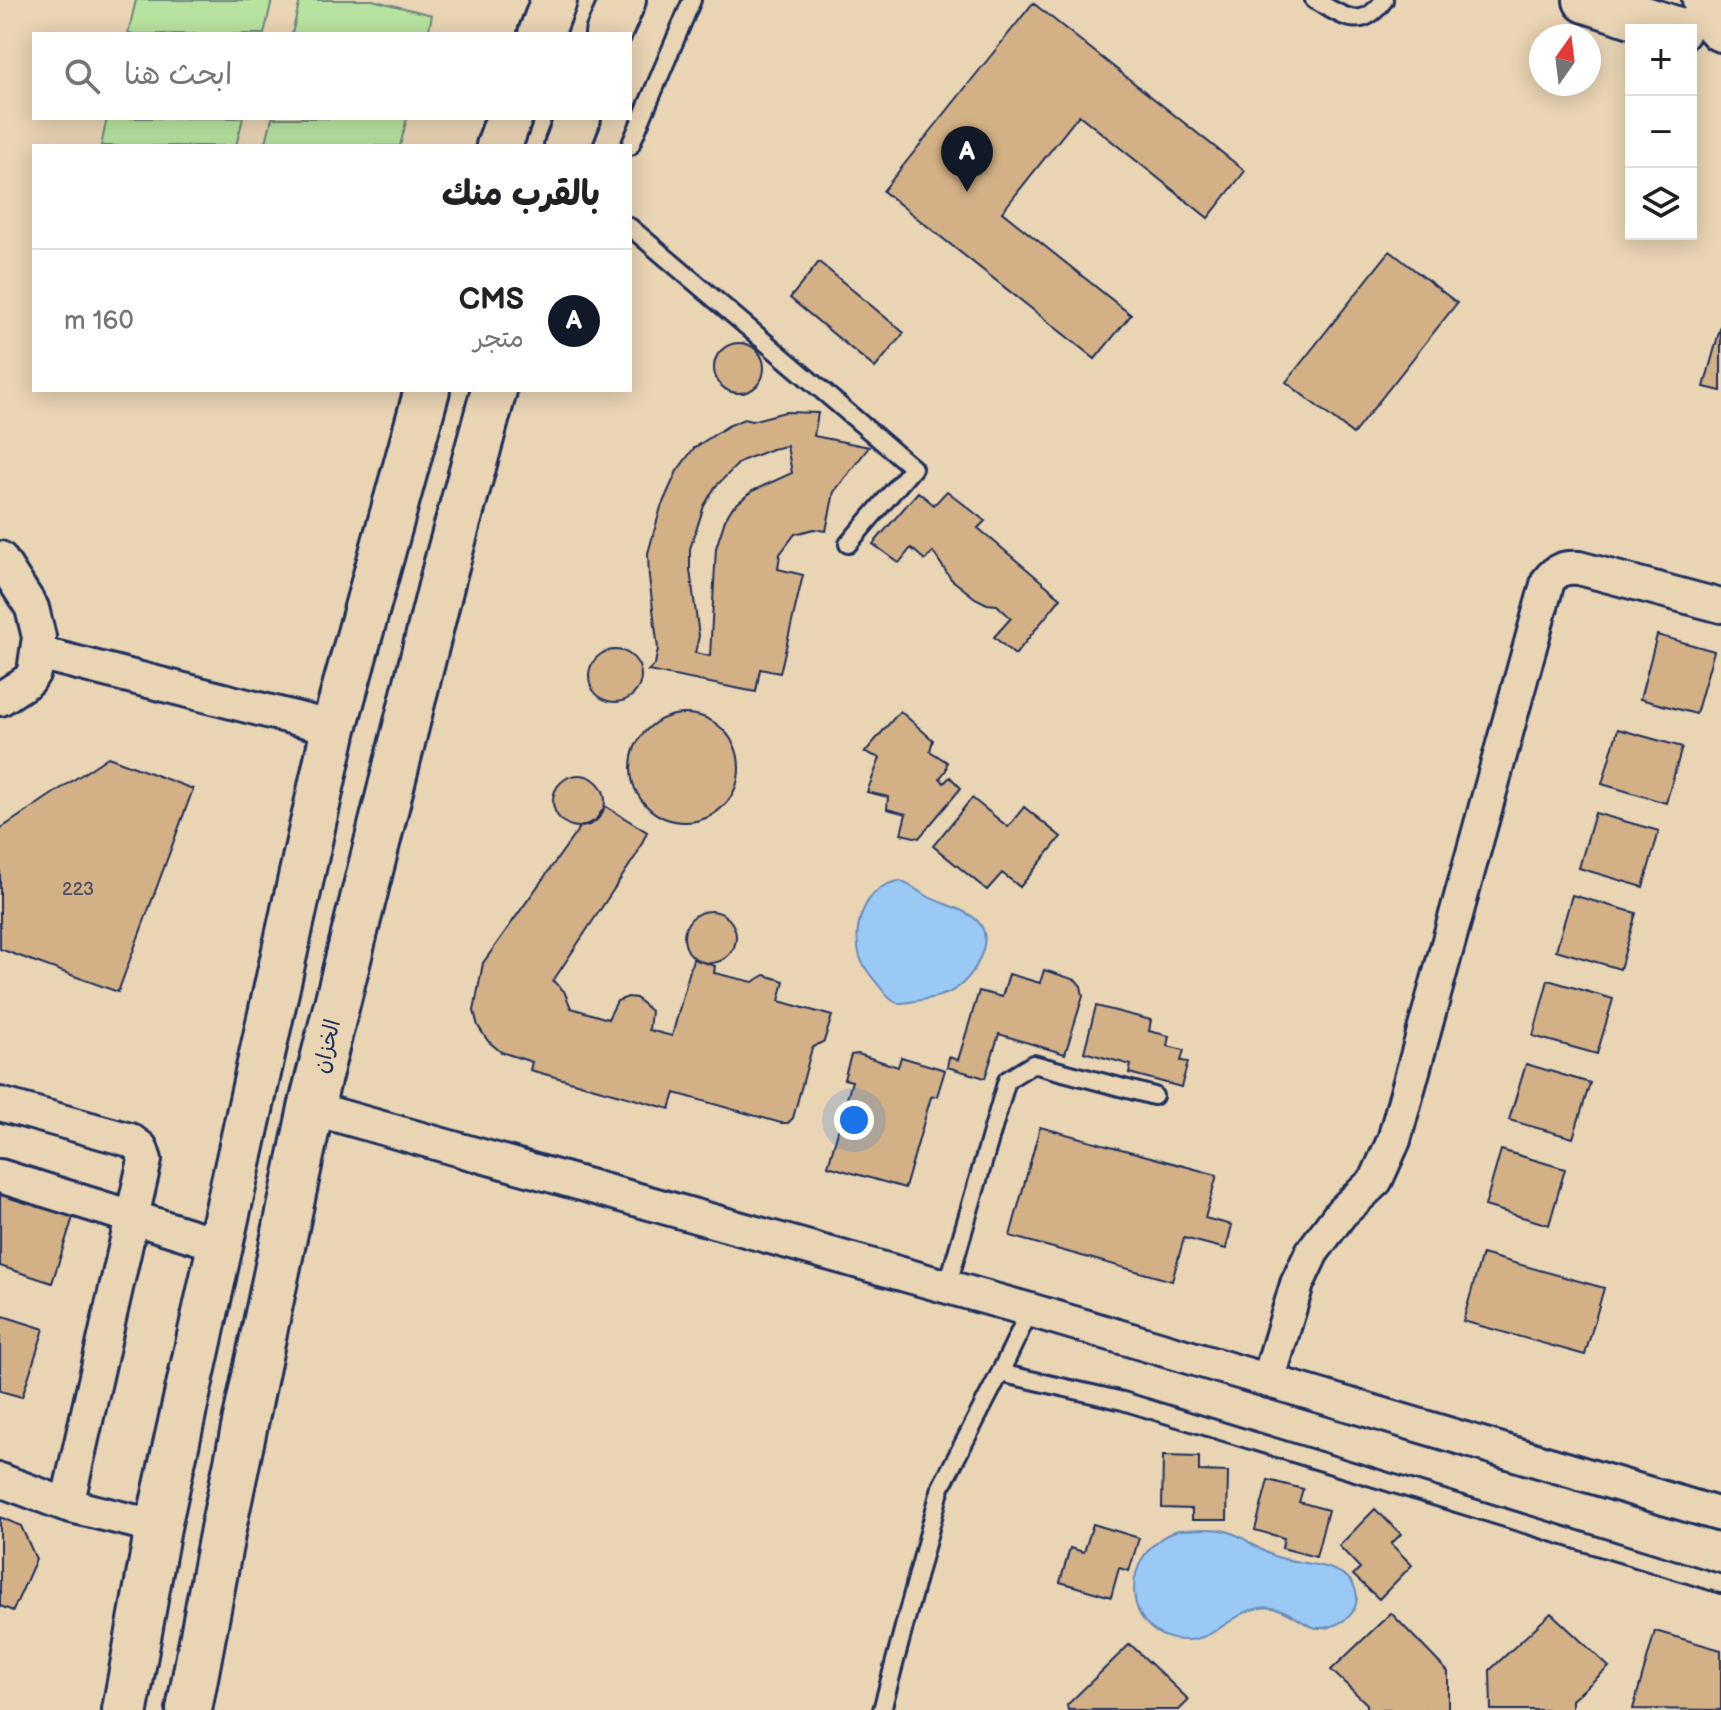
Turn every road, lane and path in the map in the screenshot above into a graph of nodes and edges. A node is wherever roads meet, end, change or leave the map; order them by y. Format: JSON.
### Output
{"nodes":[{"id":1,"x":554,"y":0,"type":"edge"},
{"id":2,"x":623,"y":0,"type":"edge"},
{"id":3,"x":692,"y":0,"type":"edge"},
{"id":4,"x":1314,"y":0,"type":"edge"},
{"id":5,"x":1384,"y":0,"type":"edge"},
{"id":6,"x":1586,"y":0,"type":"edge"},
{"id":7,"x":1705,"y":0,"type":"edge"},
{"id":8,"x":1660,"y":24,"type":"edge"},
{"id":9,"x":1721,"y":29,"type":"edge"},
{"id":10,"x":542,"y":32,"type":"edge"},
{"id":11,"x":609,"y":32,"type":"edge"},
{"id":12,"x":1697,"y":37,"type":"edge"},
{"id":13,"x":1721,"y":43,"type":"edge"},
{"id":14,"x":508,"y":120,"type":"edge"},
{"id":15,"x":577,"y":120,"type":"edge"},
{"id":16,"x":500,"y":144,"type":"edge"},
{"id":17,"x":568,"y":144,"type":"edge"},
{"id":18,"x":631,"y":144,"type":"edge"},
{"id":19,"x":632,"y":229,"type":"edge"},
{"id":20,"x":426,"y":392,"type":"edge"},
{"id":21,"x":493,"y":392,"type":"edge"},
{"id":22,"x":848,"y":544,"type":"dead end"},
{"id":23,"x":0,"y":558,"type":"edge"},
{"id":24,"x":1721,"y":606,"type":"edge"},
{"id":25,"x":38,"y":653,"type":"junction"},
{"id":26,"x":0,"y":699,"type":"edge"},
{"id":27,"x":334,"y":728,"type":"junction"},
{"id":28,"x":1154,"y":1096,"type":"dead end"},
{"id":29,"x":0,"y":1104,"type":"edge"},
{"id":30,"x":311,"y":1108,"type":"junction"},
{"id":31,"x":0,"y":1176,"type":"edge"},
{"id":32,"x":132,"y":1217,"type":"junction"},
{"id":33,"x":221,"y":1245,"type":"junction"},
{"id":34,"x":947,"y":1287,"type":"junction"},
{"id":35,"x":1030,"y":1310,"type":"junction"},
{"id":36,"x":1000,"y":1373,"type":"junction"},
{"id":37,"x":1268,"y":1381,"type":"junction"},
{"id":38,"x":0,"y":1480,"type":"edge"},
{"id":39,"x":67,"y":1505,"type":"junction"},
{"id":40,"x":1721,"y":1515,"type":"edge"},
{"id":41,"x":158,"y":1527,"type":"junction"},
{"id":42,"x":1721,"y":1584,"type":"edge"},
{"id":43,"x":125,"y":1710,"type":"edge"},
{"id":44,"x":189,"y":1710,"type":"edge"},
{"id":45,"x":882,"y":1710,"type":"edge"}],
"edges":[{"from":1,"to":10,"type":"main road"},
{"from":2,"to":11,"type":"main road"},
{"from":3,"to":18,"type":"lane"},
{"from":4,"to":5,"type":"lane"},
{"from":6,"to":8,"type":"main road"},
{"from":7,"to":9,"type":"main road"},
{"from":12,"to":13,"type":"main road"},
{"from":14,"to":16,"type":"main road"},
{"from":15,"to":17,"type":"main road"},
{"from":19,"to":22,"type":"lane"},
{"from":20,"to":27,"type":"main road"},
{"from":21,"to":30,"type":"main road","name":"الخزان"},
{"from":23,"to":25,"type":"street"},
{"from":24,"to":37,"type":"street"},
{"from":25,"to":26,"type":"street"},
{"from":25,"to":27,"type":"street"},
{"from":27,"to":33,"type":"main road"},
{"from":28,"to":34,"type":"lane"},
{"from":29,"to":32,"type":"street"},
{"from":30,"to":34,"type":"street"},
{"from":30,"to":44,"type":"main road","name":"الخزان"},
{"from":31,"to":32,"type":"street"},
{"from":32,"to":33,"type":"street"},
{"from":32,"to":39,"type":"street"},
{"from":33,"to":41,"type":"main road"},
{"from":34,"to":35,"type":"street"},
{"from":35,"to":36,"type":"lane"},
{"from":35,"to":37,"type":"street"},
{"from":36,"to":42,"type":"lane"},
{"from":36,"to":45,"type":"lane"},
{"from":37,"to":40,"type":"street"},
{"from":38,"to":39,"type":"street"},
{"from":39,"to":41,"type":"street"},
{"from":41,"to":43,"type":"main road"}]}
